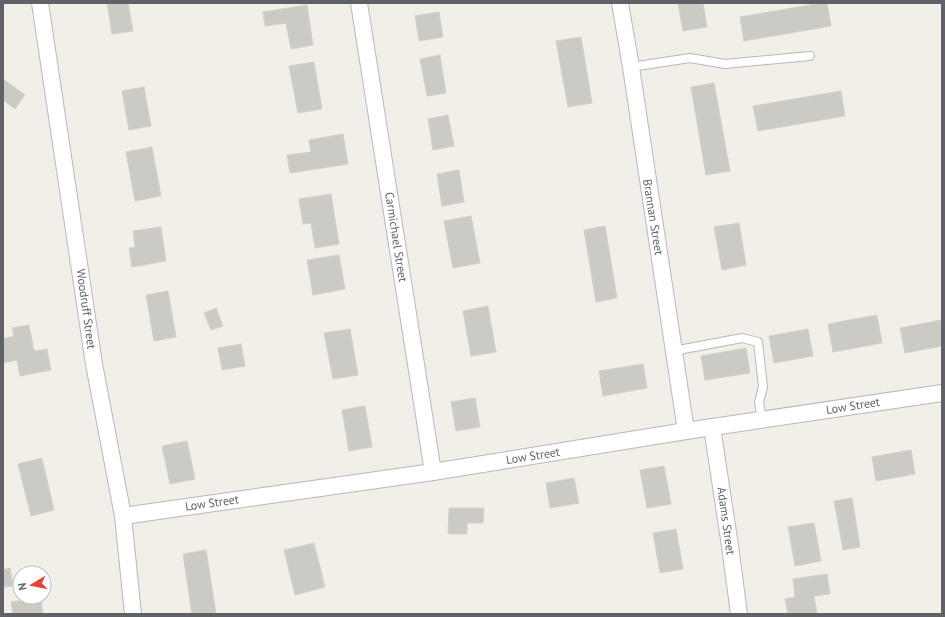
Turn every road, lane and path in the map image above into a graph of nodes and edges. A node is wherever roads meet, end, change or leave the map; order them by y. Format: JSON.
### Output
{"nodes":[{"id":1,"x":40,"y":3,"type":"edge"},
{"id":2,"x":359,"y":3,"type":"edge"},
{"id":3,"x":620,"y":3,"type":"edge"},
{"id":4,"x":810,"y":56,"type":"dead end"},
{"id":5,"x":631,"y":67,"type":"junction"},
{"id":6,"x":673,"y":351,"type":"junction"},
{"id":7,"x":942,"y":393,"type":"edge"},
{"id":8,"x":762,"y":420,"type":"junction"},
{"id":9,"x":712,"y":427,"type":"junction"},
{"id":10,"x":686,"y":431,"type":"junction"},
{"id":11,"x":433,"y":472,"type":"junction"},
{"id":12,"x":123,"y":516,"type":"junction"},
{"id":13,"x":133,"y":614,"type":"edge"},
{"id":14,"x":739,"y":614,"type":"edge"}],
"edges":[{"from":1,"to":12,"type":"street","name":"Woodruff Street"},
{"from":2,"to":11,"type":"street","name":"Carmichael Street"},
{"from":3,"to":5,"type":"street","name":"Brannan Street"},
{"from":4,"to":5,"type":"lane"},
{"from":5,"to":6,"type":"street","name":"Brannan Street"},
{"from":6,"to":8,"type":"lane"},
{"from":6,"to":10,"type":"street","name":"Brannan Street"},
{"from":7,"to":8,"type":"street","name":"Low Street"},
{"from":8,"to":9,"type":"street","name":"Low Street"},
{"from":9,"to":10,"type":"street","name":"Low Street"},
{"from":9,"to":14,"type":"street","name":"Adams Street"},
{"from":10,"to":11,"type":"street","name":"Low Street"},
{"from":11,"to":12,"type":"street","name":"Low Street"},
{"from":12,"to":13,"type":"street","name":"Woodruff Street"}]}
